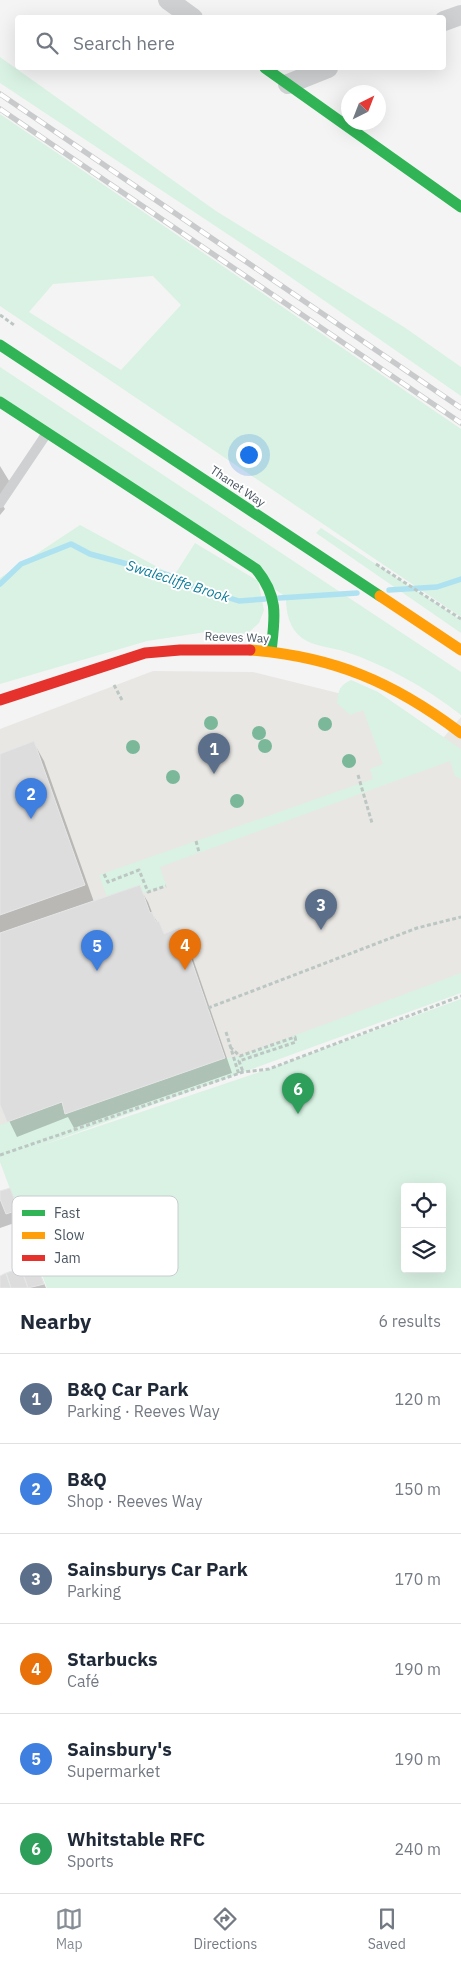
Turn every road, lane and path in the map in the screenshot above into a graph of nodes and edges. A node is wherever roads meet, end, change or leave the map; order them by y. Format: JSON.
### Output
{"nodes":[{"id":1,"x":168,"y":0,"type":"edge"},
{"id":2,"x":461,"y":14,"type":"edge"},
{"id":3,"x":190,"y":15,"type":"edge"},
{"id":4,"x":446,"y":21,"type":"edge"},
{"id":5,"x":268,"y":70,"type":"edge"},
{"id":6,"x":323,"y":70,"type":"edge"},
{"id":7,"x":288,"y":84,"type":"junction"},
{"id":8,"x":461,"y":208,"type":"edge"},
{"id":9,"x":0,"y":345,"type":"edge"},
{"id":10,"x":0,"y":402,"type":"edge"},
{"id":11,"x":48,"y":432,"type":"junction"},
{"id":12,"x":0,"y":503,"type":"edge"},
{"id":13,"x":461,"y":650,"type":"edge"},
{"id":14,"x":271,"y":651,"type":"junction"},
{"id":15,"x":0,"y":700,"type":"edge"},
{"id":16,"x":461,"y":733,"type":"edge"},
{"id":17,"x":358,"y":775,"type":"dead end"},
{"id":18,"x":372,"y":824,"type":"dead end"},
{"id":19,"x":196,"y":841,"type":"dead end"},
{"id":20,"x":199,"y":852,"type":"dead end"},
{"id":21,"x":104,"y":874,"type":"dead end"},
{"id":22,"x":166,"y":886,"type":"dead end"},
{"id":23,"x":461,"y":917,"type":"edge"},
{"id":24,"x":461,"y":996,"type":"edge"},
{"id":25,"x":208,"y":1008,"type":"dead end"},
{"id":26,"x":226,"y":1032,"type":"dead end"},
{"id":27,"x":230,"y":1047,"type":"junction"},
{"id":28,"x":241,"y":1074,"type":"junction"},
{"id":29,"x":0,"y":1155,"type":"edge"}],
"edges":[{"from":1,"to":3,"type":"street"},
{"from":2,"to":4,"type":"street"},
{"from":5,"to":7,"type":"street"},
{"from":6,"to":7,"type":"street"},
{"from":7,"to":8,"type":"street"},
{"from":9,"to":13,"type":"street","name":"Thanet Way"},
{"from":10,"to":11,"type":"street"},
{"from":11,"to":12,"type":"lane"},
{"from":11,"to":14,"type":"street"},
{"from":14,"to":15,"type":"street","name":"Reeves Way"},
{"from":14,"to":16,"type":"street","name":"Reeves Way"},
{"from":17,"to":18,"type":"path"},
{"from":19,"to":20,"type":"path"},
{"from":21,"to":22,"type":"path"},
{"from":23,"to":25,"type":"path"},
{"from":24,"to":28,"type":"path"},
{"from":26,"to":27,"type":"path"},
{"from":27,"to":28,"type":"path"},
{"from":27,"to":28,"type":"path"},
{"from":28,"to":29,"type":"path"}]}
